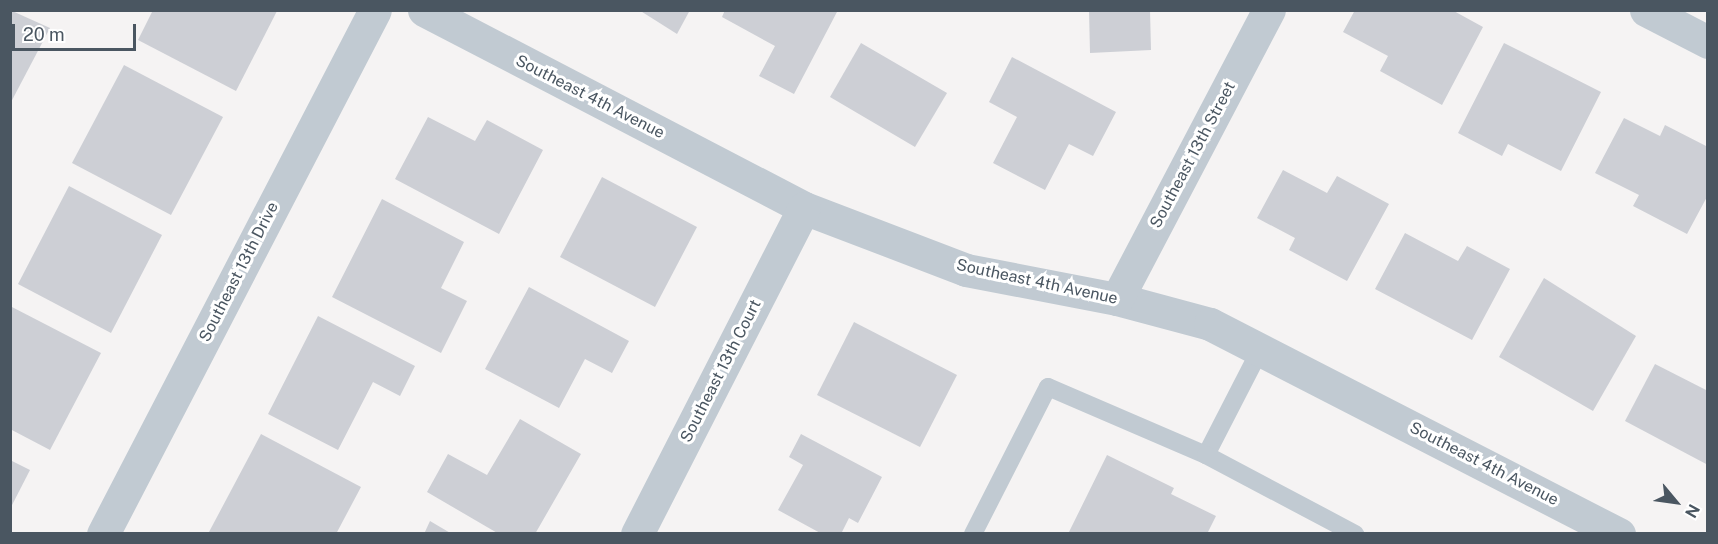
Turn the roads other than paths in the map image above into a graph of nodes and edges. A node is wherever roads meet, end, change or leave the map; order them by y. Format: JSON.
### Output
{"nodes":[{"id":1,"x":375,"y":10,"type":"edge"},
{"id":2,"x":424,"y":10,"type":"edge"},
{"id":3,"x":1269,"y":10,"type":"edge"},
{"id":4,"x":1646,"y":10,"type":"edge"},
{"id":5,"x":1707,"y":42,"type":"edge"},
{"id":6,"x":804,"y":208,"type":"junction"},
{"id":7,"x":1117,"y":299,"type":"junction"},
{"id":8,"x":1260,"y":350,"type":"junction"},
{"id":9,"x":1206,"y":455,"type":"junction"},
{"id":10,"x":103,"y":534,"type":"edge"},
{"id":11,"x":637,"y":534,"type":"edge"},
{"id":12,"x":973,"y":534,"type":"edge"},
{"id":13,"x":1355,"y":534,"type":"edge"},
{"id":14,"x":1619,"y":534,"type":"edge"}],
"edges":[{"from":1,"to":10,"type":"street","name":"Southeast 13th Drive"},
{"from":2,"to":6,"type":"street","name":"Southeast 4th Avenue"},
{"from":3,"to":7,"type":"street","name":"Southeast 13th Street"},
{"from":4,"to":5,"type":"street"},
{"from":6,"to":7,"type":"street","name":"Southeast 4th Avenue"},
{"from":6,"to":11,"type":"street","name":"Southeast 13th Court"},
{"from":7,"to":8,"type":"street","name":"Southeast 4th Avenue"},
{"from":8,"to":9,"type":"lane"},
{"from":8,"to":14,"type":"street","name":"Southeast 4th Avenue"},
{"from":9,"to":12,"type":"lane"},
{"from":9,"to":13,"type":"lane"}]}
